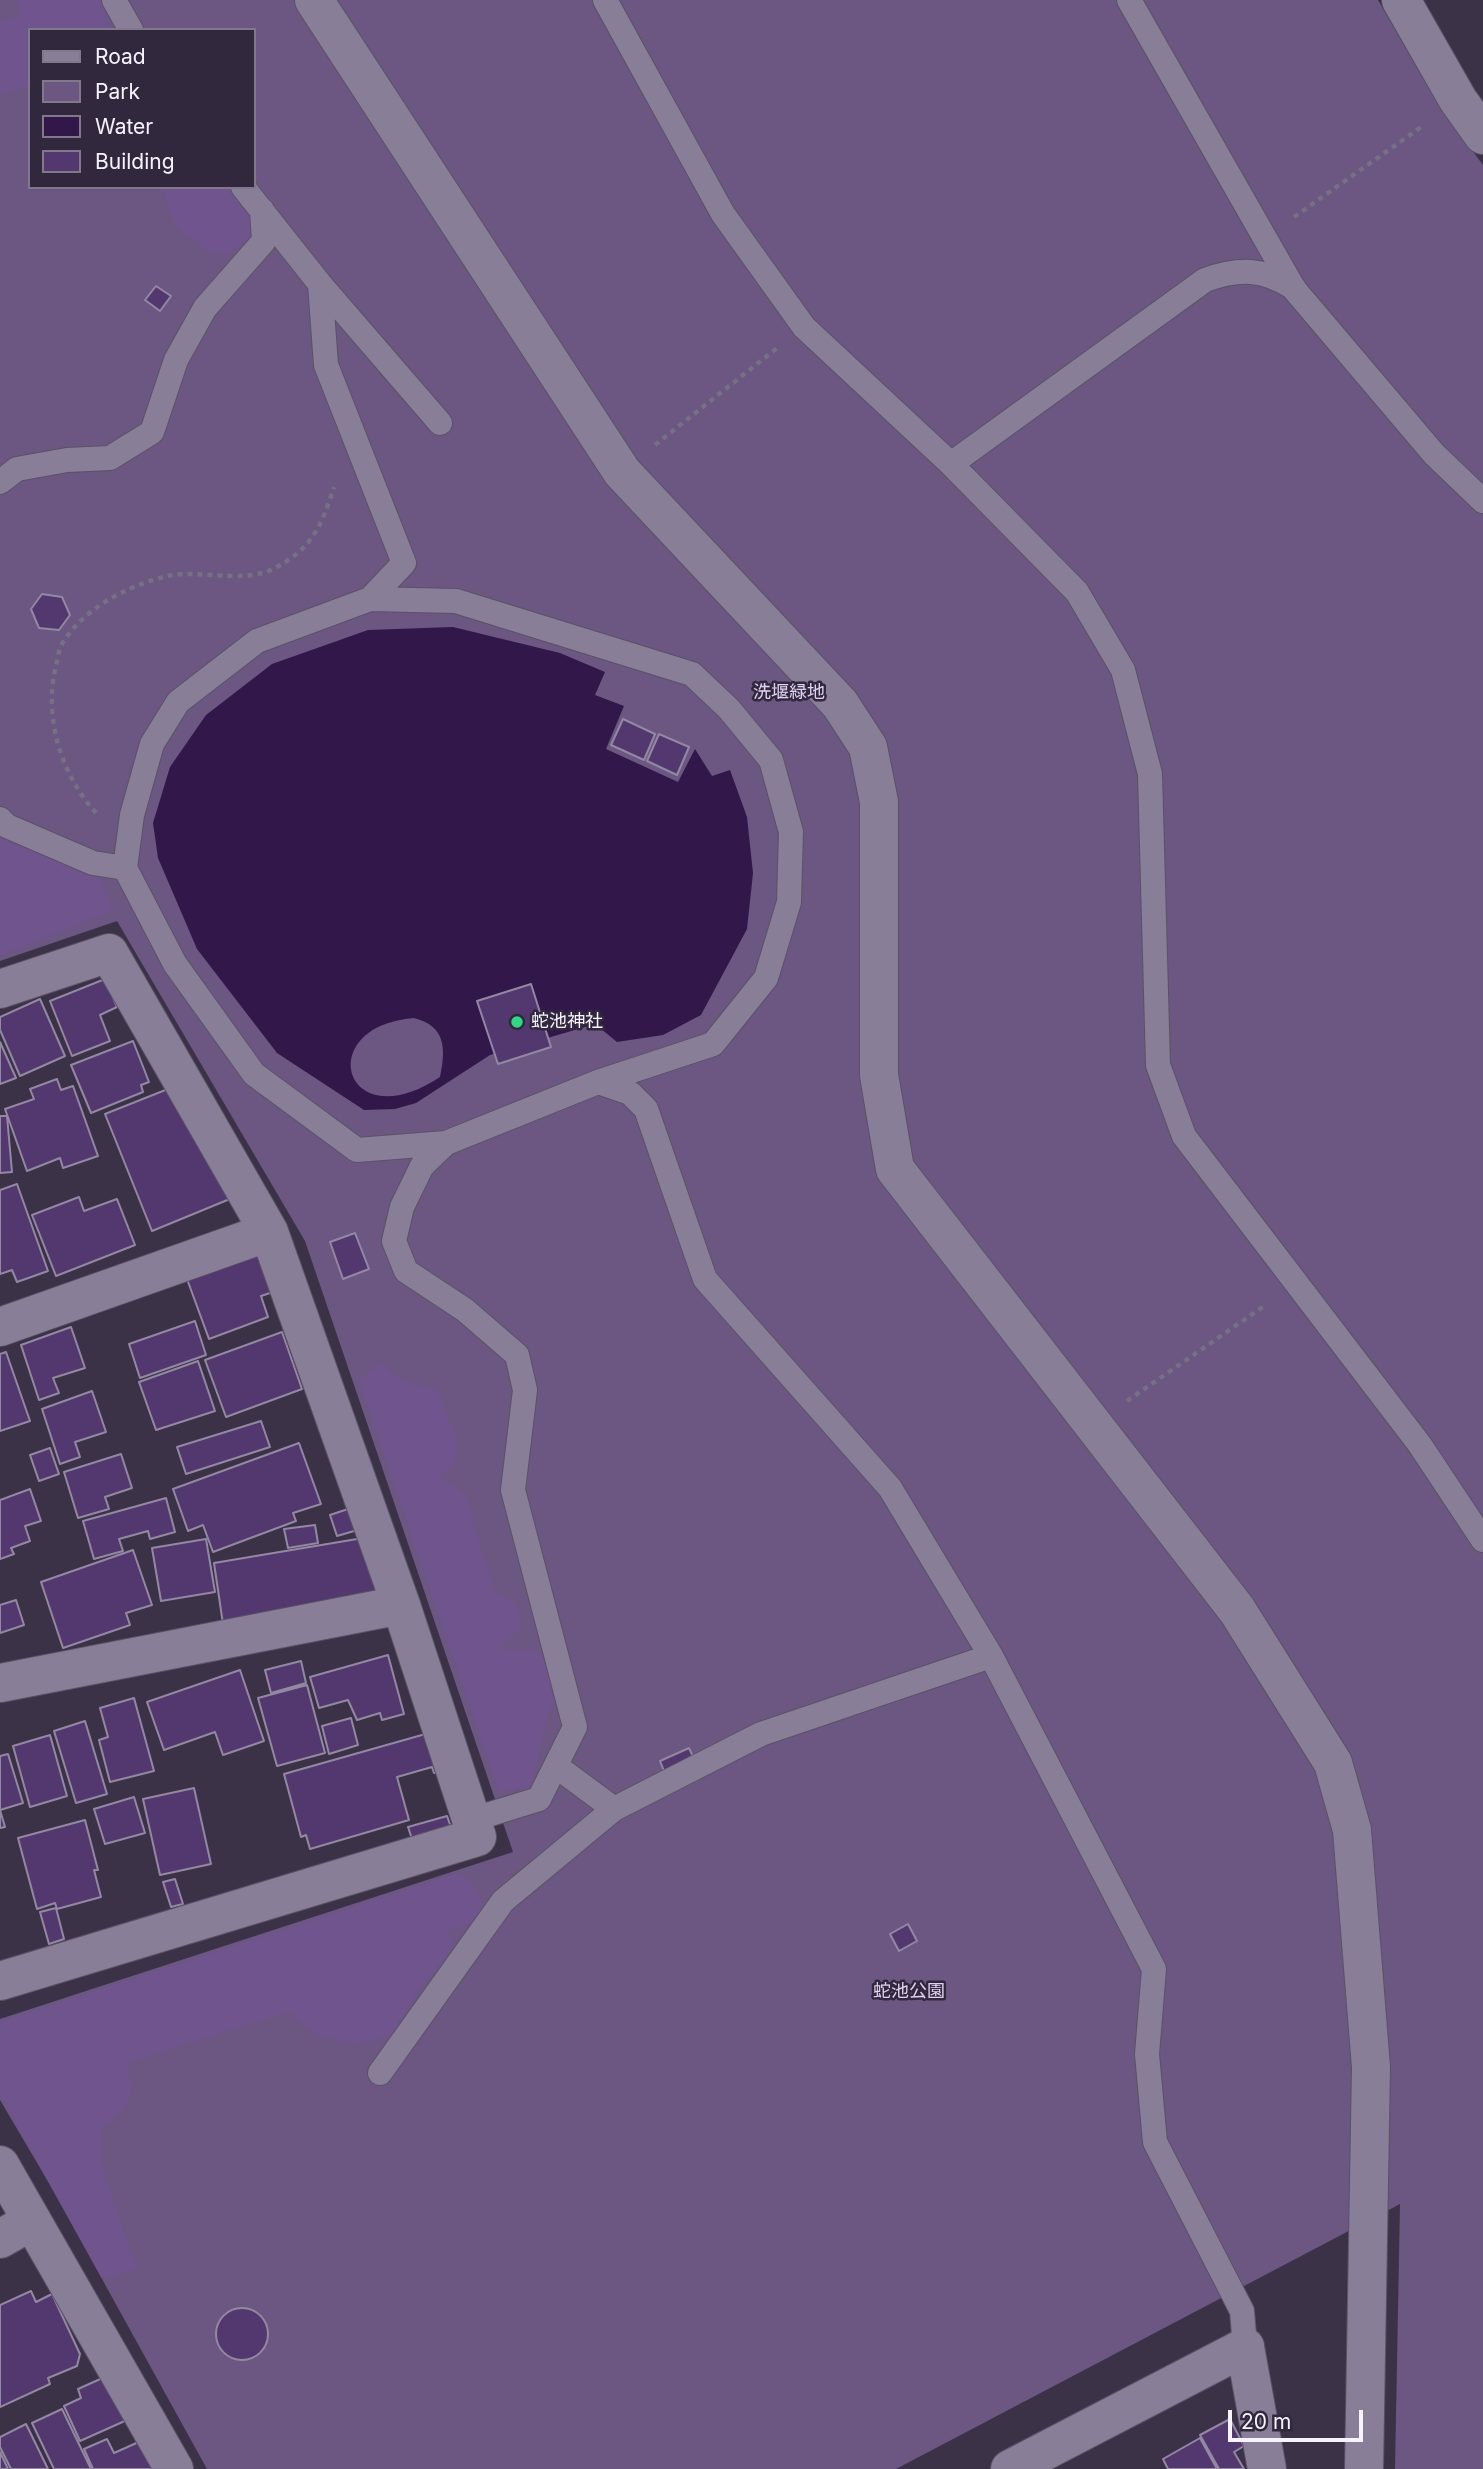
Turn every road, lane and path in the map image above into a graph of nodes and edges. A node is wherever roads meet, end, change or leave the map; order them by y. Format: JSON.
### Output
{"nodes":[{"id":1,"x":114,"y":0,"type":"edge"},
{"id":2,"x":314,"y":0,"type":"edge"},
{"id":3,"x":605,"y":0,"type":"edge"},
{"id":4,"x":1129,"y":0,"type":"edge"},
{"id":5,"x":1401,"y":0,"type":"edge"},
{"id":6,"x":130,"y":28,"type":"edge"},
{"id":7,"x":1458,"y":100,"type":"junction"},
{"id":8,"x":1483,"y":135,"type":"edge"},
{"id":9,"x":245,"y":189,"type":"edge"},
{"id":10,"x":262,"y":210,"type":"junction"},
{"id":11,"x":1265,"y":238,"type":"junction"},
{"id":12,"x":320,"y":284,"type":"junction"},
{"id":13,"x":1294,"y":289,"type":"junction"},
{"id":14,"x":804,"y":327,"type":"junction"},
{"id":15,"x":440,"y":423,"type":"dead end"},
{"id":16,"x":351,"y":429,"type":"junction"},
{"id":17,"x":951,"y":464,"type":"junction"},
{"id":18,"x":622,"y":472,"type":"junction"},
{"id":19,"x":0,"y":482,"type":"edge"},
{"id":20,"x":1483,"y":501,"type":"edge"},
{"id":21,"x":370,"y":599,"type":"junction"},
{"id":22,"x":0,"y":819,"type":"edge"},
{"id":23,"x":130,"y":831,"type":"junction"},
{"id":24,"x":125,"y":868,"type":"junction"},
{"id":25,"x":0,"y":989,"type":"edge"},
{"id":26,"x":598,"y":1082,"type":"junction"},
{"id":27,"x":446,"y":1143,"type":"junction"},
{"id":28,"x":269,"y":1232,"type":"junction"},
{"id":29,"x":1297,"y":1284,"type":"junction"},
{"id":30,"x":0,"y":1327,"type":"edge"},
{"id":31,"x":1093,"y":1424,"type":"junction"},
{"id":32,"x":1483,"y":1540,"type":"edge"},
{"id":33,"x":401,"y":1605,"type":"junction"},
{"id":34,"x":991,"y":1656,"type":"junction"},
{"id":35,"x":0,"y":1682,"type":"edge"},
{"id":36,"x":556,"y":1766,"type":"junction"},
{"id":37,"x":614,"y":1809,"type":"junction"},
{"id":38,"x":471,"y":1820,"type":"junction"},
{"id":39,"x":0,"y":1981,"type":"edge"},
{"id":40,"x":380,"y":2073,"type":"dead end"},
{"id":41,"x":0,"y":2165,"type":"edge"},
{"id":42,"x":15,"y":2230,"type":"edge"},
{"id":43,"x":1245,"y":2347,"type":"junction"},
{"id":44,"x":174,"y":2469,"type":"edge"},
{"id":45,"x":1010,"y":2469,"type":"edge"},
{"id":46,"x":1267,"y":2469,"type":"edge"},
{"id":47,"x":1364,"y":2469,"type":"edge"}],
"edges":[{"from":1,"to":6,"type":"lane"},
{"from":2,"to":18,"type":"street"},
{"from":3,"to":14,"type":"lane"},
{"from":4,"to":11,"type":"lane"},
{"from":5,"to":7,"type":"street"},
{"from":7,"to":8,"type":"street"},
{"from":7,"to":11,"type":"path"},
{"from":9,"to":10,"type":"lane"},
{"from":10,"to":12,"type":"lane"},
{"from":10,"to":19,"type":"lane"},
{"from":11,"to":13,"type":"lane"},
{"from":12,"to":15,"type":"lane"},
{"from":12,"to":16,"type":"lane"},
{"from":13,"to":17,"type":"lane"},
{"from":13,"to":20,"type":"lane"},
{"from":14,"to":17,"type":"lane"},
{"from":14,"to":18,"type":"path"},
{"from":16,"to":21,"type":"lane"},
{"from":16,"to":23,"type":"path"},
{"from":17,"to":29,"type":"lane"},
{"from":18,"to":31,"type":"street"},
{"from":21,"to":23,"type":"lane"},
{"from":21,"to":26,"type":"lane"},
{"from":22,"to":24,"type":"lane"},
{"from":23,"to":24,"type":"lane"},
{"from":24,"to":27,"type":"lane"},
{"from":25,"to":28,"type":"street"},
{"from":26,"to":27,"type":"lane"},
{"from":26,"to":34,"type":"lane"},
{"from":27,"to":36,"type":"lane"},
{"from":28,"to":30,"type":"street"},
{"from":28,"to":33,"type":"street"},
{"from":29,"to":31,"type":"path"},
{"from":29,"to":32,"type":"lane"},
{"from":31,"to":47,"type":"street"},
{"from":33,"to":35,"type":"street"},
{"from":33,"to":38,"type":"street"},
{"from":34,"to":37,"type":"lane"},
{"from":34,"to":43,"type":"lane"},
{"from":36,"to":37,"type":"lane"},
{"from":36,"to":38,"type":"lane"},
{"from":37,"to":40,"type":"lane"},
{"from":38,"to":39,"type":"street"},
{"from":41,"to":42,"type":"street"},
{"from":42,"to":44,"type":"street"},
{"from":43,"to":45,"type":"street"},
{"from":43,"to":46,"type":"street"}]}
